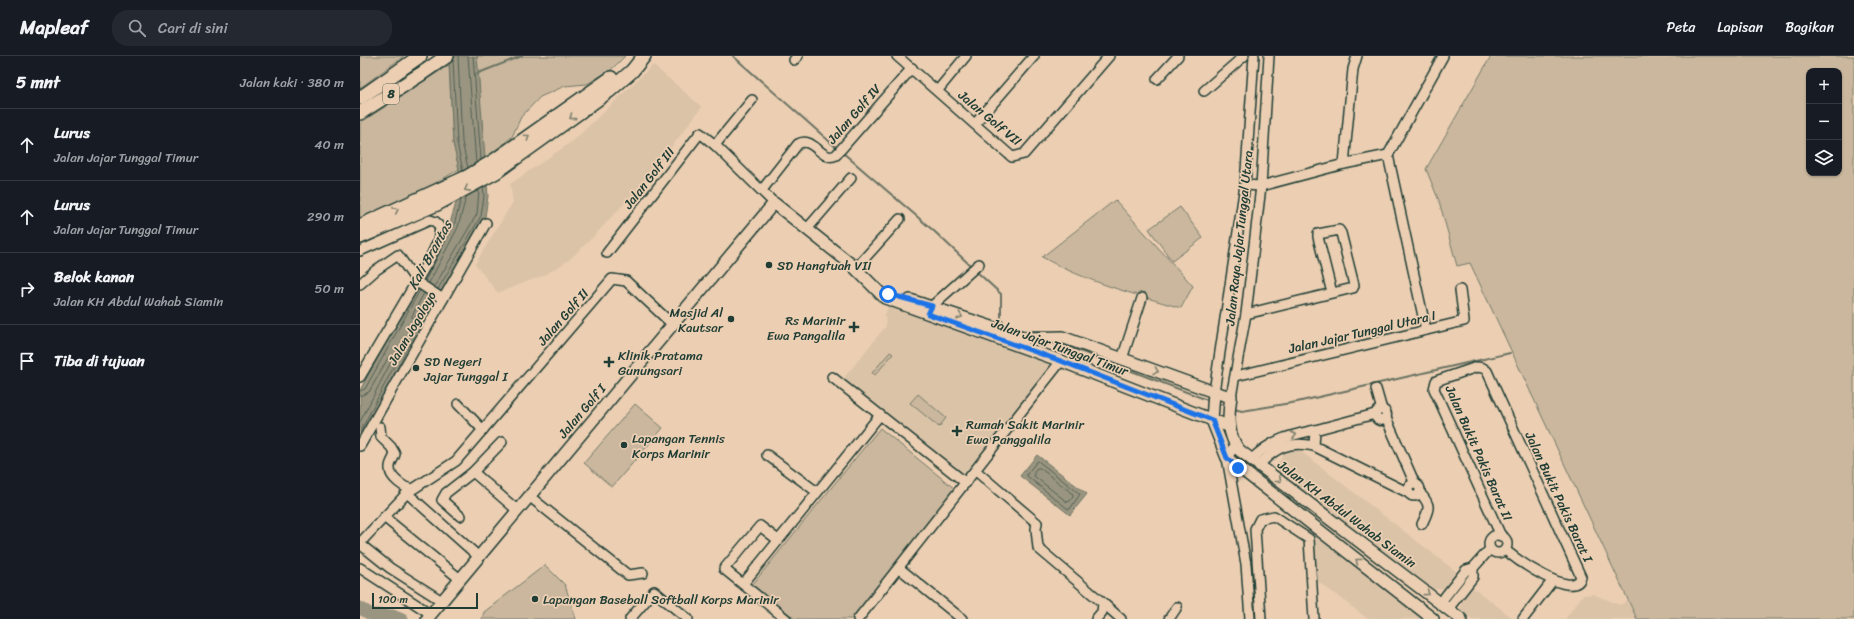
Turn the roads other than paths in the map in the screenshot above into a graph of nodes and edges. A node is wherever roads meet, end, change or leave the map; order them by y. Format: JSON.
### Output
{"nodes":[{"id":1,"x":447,"y":56,"type":"edge"},
{"id":2,"x":633,"y":56,"type":"edge"},
{"id":3,"x":644,"y":56,"type":"edge"},
{"id":4,"x":898,"y":56,"type":"edge"},
{"id":5,"x":966,"y":56,"type":"edge"},
{"id":6,"x":1034,"y":56,"type":"edge"},
{"id":7,"x":1109,"y":56,"type":"edge"},
{"id":8,"x":1178,"y":56,"type":"edge"},
{"id":9,"x":1244,"y":56,"type":"edge"},
{"id":10,"x":1254,"y":56,"type":"edge"},
{"id":11,"x":1269,"y":56,"type":"edge"},
{"id":12,"x":1357,"y":56,"type":"edge"},
{"id":13,"x":1443,"y":56,"type":"edge"},
{"id":14,"x":417,"y":58,"type":"edge"},
{"id":15,"x":912,"y":68,"type":"junction"},
{"id":16,"x":1157,"y":79,"type":"dead end"},
{"id":17,"x":938,"y":90,"type":"junction"},
{"id":18,"x":1204,"y":91,"type":"dead end"},
{"id":19,"x":360,"y":98,"type":"edge"},
{"id":20,"x":752,"y":100,"type":"dead end"},
{"id":21,"x":360,"y":113,"type":"edge"},
{"id":22,"x":975,"y":124,"type":"junction"},
{"id":23,"x":715,"y":145,"type":"junction"},
{"id":24,"x":1388,"y":156,"type":"junction"},
{"id":25,"x":1344,"y":164,"type":"junction"},
{"id":26,"x":496,"y":166,"type":"junction"},
{"id":27,"x":851,"y":178,"type":"dead end"},
{"id":28,"x":1245,"y":185,"type":"junction"},
{"id":29,"x":1261,"y":186,"type":"junction"},
{"id":30,"x":762,"y":190,"type":"junction"},
{"id":31,"x":774,"y":203,"type":"junction"},
{"id":32,"x":900,"y":219,"type":"dead end"},
{"id":33,"x":486,"y":223,"type":"dead end"},
{"id":34,"x":360,"y":226,"type":"edge"},
{"id":35,"x":807,"y":229,"type":"junction"},
{"id":36,"x":360,"y":237,"type":"edge"},
{"id":37,"x":360,"y":251,"type":"edge"},
{"id":38,"x":607,"y":253,"type":"dead end"},
{"id":39,"x":979,"y":264,"type":"dead end"},
{"id":40,"x":855,"y":269,"type":"junction"},
{"id":41,"x":416,"y":281,"type":"junction"},
{"id":42,"x":360,"y":284,"type":"edge"},
{"id":43,"x":1460,"y":290,"type":"dead end"},
{"id":44,"x":1332,"y":293,"type":"junction"},
{"id":45,"x":442,"y":298,"type":"junction"},
{"id":46,"x":1142,"y":298,"type":"dead end"},
{"id":47,"x":930,"y":310,"type":"junction"},
{"id":48,"x":1246,"y":314,"type":"junction"},
{"id":49,"x":672,"y":324,"type":"junction"},
{"id":50,"x":1426,"y":330,"type":"junction"},
{"id":51,"x":1122,"y":358,"type":"junction"},
{"id":52,"x":1061,"y":361,"type":"junction"},
{"id":53,"x":1483,"y":368,"type":"joint"},
{"id":54,"x":1236,"y":376,"type":"junction"},
{"id":55,"x":360,"y":377,"type":"edge"},
{"id":56,"x":832,"y":377,"type":"dead end"},
{"id":57,"x":1376,"y":389,"type":"dead end"},
{"id":58,"x":1214,"y":395,"type":"junction"},
{"id":59,"x":1231,"y":399,"type":"junction"},
{"id":60,"x":458,"y":404,"type":"dead end"},
{"id":61,"x":1381,"y":414,"type":"junction"},
{"id":62,"x":880,"y":415,"type":"junction"},
{"id":63,"x":1212,"y":419,"type":"junction"},
{"id":64,"x":1228,"y":424,"type":"junction"},
{"id":65,"x":380,"y":427,"type":"dead end"},
{"id":66,"x":483,"y":430,"type":"junction"},
{"id":67,"x":1315,"y":430,"type":"junction"},
{"id":68,"x":502,"y":442,"type":"dead end"},
{"id":69,"x":1235,"y":445,"type":"junction"},
{"id":70,"x":360,"y":446,"type":"edge"},
{"id":71,"x":1314,"y":446,"type":"junction"},
{"id":72,"x":767,"y":455,"type":"dead end"},
{"id":73,"x":1227,"y":458,"type":"junction"},
{"id":74,"x":1256,"y":462,"type":"junction"},
{"id":75,"x":976,"y":471,"type":"junction"},
{"id":76,"x":473,"y":472,"type":"junction"},
{"id":77,"x":966,"y":483,"type":"junction"},
{"id":78,"x":1415,"y":484,"type":"junction"},
{"id":79,"x":410,"y":491,"type":"junction"},
{"id":80,"x":817,"y":492,"type":"junction"},
{"id":81,"x":1420,"y":492,"type":"junction"},
{"id":82,"x":1409,"y":493,"type":"junction"},
{"id":83,"x":529,"y":496,"type":"junction"},
{"id":84,"x":517,"y":510,"type":"junction"},
{"id":85,"x":460,"y":516,"type":"dead end"},
{"id":86,"x":384,"y":517,"type":"junction"},
{"id":87,"x":1422,"y":524,"type":"dead end"},
{"id":88,"x":1501,"y":536,"type":"junction"},
{"id":89,"x":778,"y":540,"type":"junction"},
{"id":90,"x":360,"y":543,"type":"edge"},
{"id":91,"x":1490,"y":549,"type":"junction"},
{"id":92,"x":1505,"y":550,"type":"junction"},
{"id":93,"x":479,"y":557,"type":"junction"},
{"id":94,"x":1390,"y":565,"type":"junction"},
{"id":95,"x":360,"y":568,"type":"edge"},
{"id":96,"x":899,"y":568,"type":"junction"},
{"id":97,"x":643,"y":573,"type":"dead end"},
{"id":98,"x":1381,"y":578,"type":"junction"},
{"id":99,"x":460,"y":579,"type":"junction"},
{"id":100,"x":1409,"y":579,"type":"junction"},
{"id":101,"x":1553,"y":580,"type":"junction"},
{"id":102,"x":743,"y":584,"type":"junction"},
{"id":103,"x":1398,"y":591,"type":"junction"},
{"id":104,"x":442,"y":601,"type":"junction"},
{"id":105,"x":1103,"y":603,"type":"junction"},
{"id":106,"x":1444,"y":606,"type":"junction"},
{"id":107,"x":1177,"y":607,"type":"dead end"},
{"id":108,"x":429,"y":617,"type":"edge"},
{"id":109,"x":1523,"y":618,"type":"edge"},
{"id":110,"x":630,"y":619,"type":"edge"},
{"id":111,"x":688,"y":619,"type":"edge"},
{"id":112,"x":786,"y":619,"type":"edge"},
{"id":113,"x":858,"y":619,"type":"edge"},
{"id":114,"x":962,"y":619,"type":"edge"},
{"id":115,"x":1096,"y":619,"type":"edge"},
{"id":116,"x":1121,"y":619,"type":"edge"},
{"id":117,"x":1169,"y":619,"type":"edge"},
{"id":118,"x":1250,"y":619,"type":"edge"},
{"id":119,"x":1261,"y":619,"type":"edge"},
{"id":120,"x":1314,"y":619,"type":"edge"},
{"id":121,"x":1432,"y":619,"type":"edge"},
{"id":122,"x":1461,"y":619,"type":"edge"}],
"edges":[{"from":1,"to":21,"type":"highway","number":"8"},
{"from":26,"to":2,"type":"highway","one_way":true},
{"from":3,"to":26,"type":"highway","one_way":true},
{"from":4,"to":15,"type":"street","name":"Jalan Golf VII"},
{"from":5,"to":17,"type":"street"},
{"from":6,"to":22,"type":"street"},
{"from":7,"to":22,"type":"street","name":"Jalan Golf VII"},
{"from":8,"to":16,"type":"street"},
{"from":9,"to":18,"type":"street"},
{"from":10,"to":28,"type":"street","name":"Jalan Raya Jajar Tunggal Utara"},
{"from":11,"to":29,"type":"street","name":"Jalan Raya Jajar Tunggal Utara"},
{"from":12,"to":25,"type":"street"},
{"from":13,"to":24,"type":"street"},
{"from":14,"to":19,"type":"highway","number":"8"},
{"from":15,"to":17,"type":"street","name":"Jalan Golf VII"},
{"from":15,"to":30,"type":"street","name":"Jalan Golf IV"},
{"from":17,"to":22,"type":"street","name":"Jalan Golf VII"},
{"from":20,"to":23,"type":"street"},
{"from":23,"to":30,"type":"street","name":"Jalan Golf III"},
{"from":23,"to":38,"type":"street","name":"Jalan Golf III"},
{"from":24,"to":25,"type":"street"},
{"from":24,"to":50,"type":"street"},
{"from":25,"to":29,"type":"street"},
{"from":34,"to":26,"type":"highway","one_way":true},
{"from":26,"to":36,"type":"highway","one_way":true},
{"from":27,"to":35,"type":"street"},
{"from":28,"to":29,"type":"street"},
{"from":28,"to":58,"type":"street","name":"Jalan Raya Jajar Tunggal Utara"},
{"from":29,"to":48,"type":"street","name":"Jalan Raya Jajar Tunggal Utara"},
{"from":30,"to":31,"type":"street","name":"Jalan Golf III"},
{"from":31,"to":35,"type":"main road","name":"Jalan Jajar Tunggal Timur"},
{"from":31,"to":49,"type":"main road","name":"Jalan Golf I"},
{"from":32,"to":40,"type":"street"},
{"from":33,"to":45,"type":"street","name":"Jalan Jogoloyo"},
{"from":35,"to":40,"type":"main road","name":"Jalan Jajar Tunggal Timur"},
{"from":37,"to":41,"type":"street"},
{"from":39,"to":47,"type":"street"},
{"from":40,"to":47,"type":"main road","name":"Jalan Jajar Tunggal Timur"},
{"from":41,"to":42,"type":"street"},
{"from":41,"to":45,"type":"street"},
{"from":41,"to":55,"type":"street"},
{"from":43,"to":50,"type":"street","name":"Jalan Jajar Tunggal Utara I"},
{"from":44,"to":44,"type":"street"},
{"from":44,"to":48,"type":"street"},
{"from":45,"to":70,"type":"street","name":"Jalan Jogoloyo"},
{"from":46,"to":51,"type":"street"},
{"from":47,"to":51,"type":"main road","name":"Jalan Jajar Tunggal Timur","one_way":true},
{"from":47,"to":52,"type":"main road","name":"Jalan Jajar Tunggal Timur"},
{"from":48,"to":54,"type":"street","name":"Jalan Raya Jajar Tunggal Utara"},
{"from":49,"to":66,"type":"street","name":"Jalan Golf II"},
{"from":49,"to":83,"type":"main road","name":"Jalan Golf I"},
{"from":50,"to":54,"type":"street","name":"Jalan Jajar Tunggal Utara I"},
{"from":51,"to":58,"type":"main road","name":"Jalan Jajar Tunggal Timur","one_way":true},
{"from":52,"to":63,"type":"main road","name":"Jalan Jajar Tunggal Timur"},
{"from":52,"to":75,"type":"street"},
{"from":53,"to":88,"type":"street","name":"Jalan Bukit Pakis Barat II"},
{"from":53,"to":101,"type":"street","name":"Jalan Bukit Pakis Barat I"},
{"from":54,"to":59,"type":"street","name":"Jalan Raya Jajar Tunggal Utara"},
{"from":56,"to":62,"type":"street"},
{"from":57,"to":61,"type":"street"},
{"from":58,"to":59,"type":"main road","name":"Jalan Jajar Tunggal Timur"},
{"from":58,"to":63,"type":"main road","name":"Jalan Raya Jajar Tunggal Utara"},
{"from":59,"to":64,"type":"main road","name":"Jalan Raya Jajar Tunggal Utara"},
{"from":60,"to":66,"type":"street"},
{"from":61,"to":67,"type":"street"},
{"from":61,"to":78,"type":"street"},
{"from":62,"to":77,"type":"street"},
{"from":62,"to":80,"type":"street"},
{"from":63,"to":64,"type":"main road","name":"Jalan Jajar Tunggal Timur"},
{"from":63,"to":73,"type":"main road"},
{"from":64,"to":69,"type":"main road","name":"Jalan KH Abdul Wahab Siamin"},
{"from":65,"to":79,"type":"street"},
{"from":66,"to":79,"type":"street","name":"Jalan Golf II"},
{"from":67,"to":71,"type":"street"},
{"from":74,"to":67,"type":"street","one_way":true},
{"from":68,"to":76,"type":"street"},
{"from":69,"to":73,"type":"street"},
{"from":69,"to":74,"type":"main road","name":"Jalan KH Abdul Wahab Siamin"},
{"from":71,"to":74,"type":"street"},
{"from":71,"to":82,"type":"street"},
{"from":72,"to":80,"type":"street"},
{"from":98,"to":73,"type":"main road","one_way":true},
{"from":73,"to":118,"type":"street"},
{"from":74,"to":94,"type":"main road","name":"Jalan KH Abdul Wahab Siamin","one_way":true},
{"from":75,"to":77,"type":"street"},
{"from":75,"to":105,"type":"street"},
{"from":76,"to":84,"type":"street"},
{"from":76,"to":85,"type":"street"},
{"from":77,"to":96,"type":"street"},
{"from":78,"to":81,"type":"street"},
{"from":78,"to":82,"type":"street"},
{"from":79,"to":86,"type":"street","name":"Jalan Golf II"},
{"from":79,"to":93,"type":"street"},
{"from":80,"to":89,"type":"street"},
{"from":81,"to":82,"type":"street"},
{"from":81,"to":87,"type":"street"},
{"from":83,"to":84,"type":"main road","name":"Jalan Golf I"},
{"from":83,"to":97,"type":"street"},
{"from":84,"to":93,"type":"main road","name":"Jalan Golf I"},
{"from":86,"to":90,"type":"street","name":"Jalan Golf II"},
{"from":86,"to":99,"type":"street"},
{"from":88,"to":91,"type":"street"},
{"from":88,"to":92,"type":"street"},
{"from":89,"to":102,"type":"street"},
{"from":89,"to":102,"type":"street"},
{"from":90,"to":104,"type":"street"},
{"from":91,"to":92,"type":"street"},
{"from":91,"to":106,"type":"street"},
{"from":92,"to":101,"type":"street","name":"Jalan Bukit Pakis Barat I"},
{"from":93,"to":99,"type":"main road","name":"Jalan Golf I"},
{"from":94,"to":98,"type":"main road"},
{"from":94,"to":100,"type":"main road","name":"Jalan KH Abdul Wahab Siamin"},
{"from":95,"to":108,"type":"street"},
{"from":96,"to":113,"type":"street"},
{"from":96,"to":114,"type":"street"},
{"from":98,"to":103,"type":"main road"},
{"from":99,"to":104,"type":"main road","name":"Jalan Golf I"},
{"from":100,"to":103,"type":"main road"},
{"from":100,"to":106,"type":"main road","name":"Jalan KH Abdul Wahab Siamin","one_way":true},
{"from":101,"to":109,"type":"street"},
{"from":102,"to":112,"type":"street"},
{"from":103,"to":121,"type":"main road"},
{"from":104,"to":108,"type":"main road","name":"Jalan Golf I"},
{"from":105,"to":115,"type":"street"},
{"from":105,"to":116,"type":"street"},
{"from":106,"to":122,"type":"main road","name":"Jalan KH Abdul Wahab Siamin"},
{"from":107,"to":117,"type":"street"},
{"from":110,"to":111,"type":"street"},
{"from":119,"to":120,"type":"street"}]}
